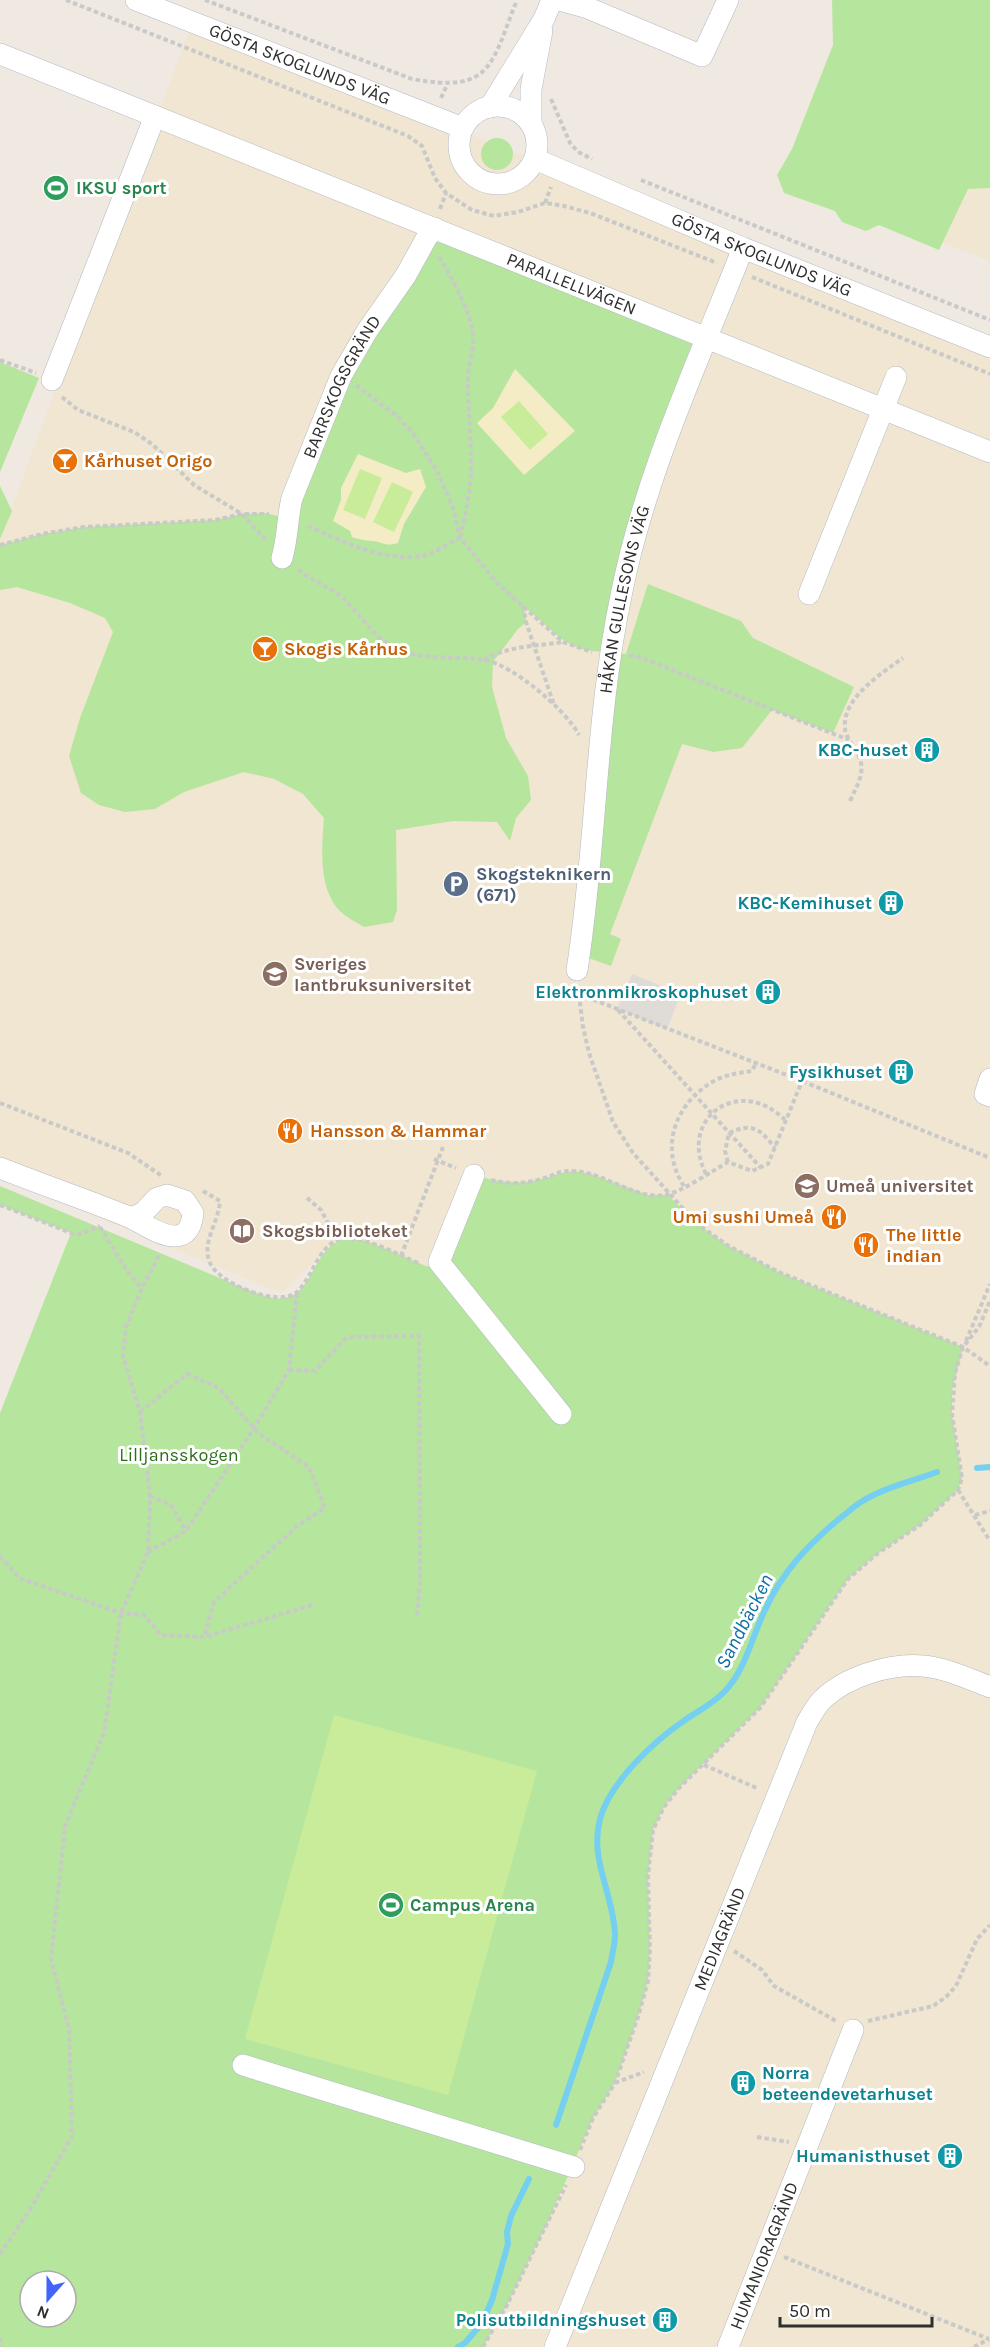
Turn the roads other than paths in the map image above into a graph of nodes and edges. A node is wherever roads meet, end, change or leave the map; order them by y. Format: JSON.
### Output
{"nodes":[{"id":1,"x":136,"y":0,"type":"edge"},
{"id":2,"x":558,"y":0,"type":"edge"},
{"id":3,"x":728,"y":0,"type":"edge"},
{"id":4,"x":548,"y":9,"type":"edge"},
{"id":5,"x":0,"y":54,"type":"edge"},
{"id":6,"x":490,"y":107,"type":"junction"},
{"id":7,"x":155,"y":116,"type":"junction"},
{"id":8,"x":531,"y":124,"type":"junction"},
{"id":9,"x":463,"y":128,"type":"junction"},
{"id":10,"x":535,"y":159,"type":"junction"},
{"id":11,"x":431,"y":233,"type":"junction"},
{"id":12,"x":743,"y":248,"type":"junction"},
{"id":13,"x":707,"y":338,"type":"junction"},
{"id":14,"x":990,"y":347,"type":"edge"},
{"id":15,"x":896,"y":376,"type":"dead end"},
{"id":16,"x":52,"y":380,"type":"road end"},
{"id":17,"x":883,"y":409,"type":"junction"},
{"id":18,"x":988,"y":446,"type":"edge"},
{"id":19,"x":282,"y":558,"type":"road end"},
{"id":20,"x":809,"y":594,"type":"dead end"},
{"id":21,"x":577,"y":970,"type":"road end"},
{"id":22,"x":990,"y":1080,"type":"edge"},
{"id":23,"x":990,"y":1096,"type":"edge"},
{"id":24,"x":0,"y":1168,"type":"edge"},
{"id":25,"x":474,"y":1175,"type":"road end"},
{"id":26,"x":131,"y":1218,"type":"junction"},
{"id":27,"x":561,"y":1414,"type":"dead end"},
{"id":28,"x":990,"y":1687,"type":"edge"},
{"id":29,"x":854,"y":2030,"type":"road end"},
{"id":30,"x":243,"y":2065,"type":"dead end"},
{"id":31,"x":573,"y":2167,"type":"road end"},
{"id":32,"x":555,"y":2347,"type":"edge"},
{"id":33,"x":728,"y":2347,"type":"edge"}],
"edges":[{"from":1,"to":9,"type":"street","name":"GÖSTA SKOGLUNDS VÄG"},
{"from":2,"to":3,"type":"street"},
{"from":4,"to":6,"type":"street"},
{"from":4,"to":8,"type":"street"},
{"from":5,"to":7,"type":"street","name":"PARALLELLVÄGEN"},
{"from":6,"to":8,"type":"street"},
{"from":6,"to":9,"type":"street"},
{"from":7,"to":11,"type":"street","name":"PARALLELLVÄGEN"},
{"from":7,"to":16,"type":"street"},
{"from":8,"to":10,"type":"street"},
{"from":9,"to":10,"type":"street"},
{"from":10,"to":12,"type":"street","name":"GÖSTA SKOGLUNDS VÄG"},
{"from":11,"to":13,"type":"street","name":"PARALLELLVÄGEN"},
{"from":11,"to":19,"type":"street","name":"BARRSKOGSGRÄND"},
{"from":12,"to":13,"type":"street","name":"HÅKAN GULLESONS VÄG"},
{"from":12,"to":14,"type":"street","name":"GÖSTA SKOGLUNDS VÄG"},
{"from":13,"to":17,"type":"street","name":"PARALLELLVÄGEN"},
{"from":13,"to":21,"type":"street","name":"HÅKAN GULLESONS VÄG"},
{"from":15,"to":17,"type":"street"},
{"from":17,"to":18,"type":"street","name":"PARALLELLVÄGEN"},
{"from":17,"to":20,"type":"street"},
{"from":22,"to":23,"type":"street"},
{"from":24,"to":26,"type":"street"},
{"from":25,"to":27,"type":"street"},
{"from":26,"to":26,"type":"street"},
{"from":28,"to":32,"type":"street","name":"MEDIAGRÄND"},
{"from":29,"to":33,"type":"street","name":"HUMANIORAGRÄND"},
{"from":30,"to":31,"type":"street"}]}
